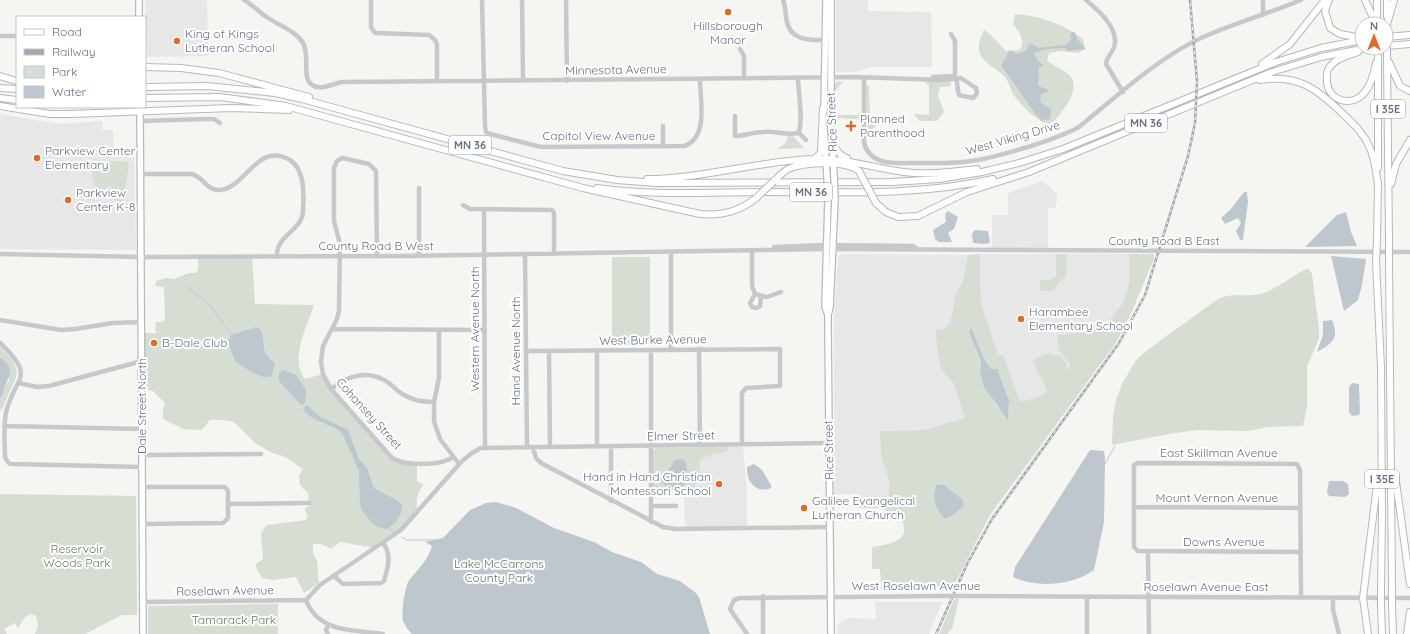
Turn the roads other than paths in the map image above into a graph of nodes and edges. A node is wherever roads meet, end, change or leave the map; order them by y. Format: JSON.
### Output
{"nodes":[{"id":1,"x":139,"y":0,"type":"edge"},
{"id":2,"x":244,"y":0,"type":"edge"},
{"id":3,"x":371,"y":0,"type":"edge"},
{"id":4,"x":482,"y":0,"type":"edge"},
{"id":5,"x":522,"y":0,"type":"edge"},
{"id":6,"x":566,"y":0,"type":"edge"},
{"id":7,"x":783,"y":0,"type":"edge"},
{"id":8,"x":826,"y":0,"type":"edge"},
{"id":9,"x":832,"y":0,"type":"edge"},
{"id":10,"x":1086,"y":0,"type":"edge"},
{"id":11,"x":1263,"y":0,"type":"edge"},
{"id":12,"x":1301,"y":0,"type":"edge"},
{"id":13,"x":1325,"y":0,"type":"edge"},
{"id":14,"x":1329,"y":0,"type":"edge"},
{"id":15,"x":1365,"y":0,"type":"edge"},
{"id":16,"x":1377,"y":0,"type":"edge"},
{"id":17,"x":1387,"y":0,"type":"edge"},
{"id":18,"x":1394,"y":0,"type":"edge"},
{"id":19,"x":1263,"y":15,"type":"junction"},
{"id":20,"x":139,"y":16,"type":"edge"},
{"id":21,"x":1373,"y":16,"type":"edge"},
{"id":22,"x":1377,"y":16,"type":"edge"},
{"id":23,"x":1387,"y":16,"type":"edge"},
{"id":24,"x":1389,"y":16,"type":"edge"},
{"id":25,"x":1410,"y":32,"type":"edge"},
{"id":26,"x":951,"y":34,"type":"dead end"},
{"id":27,"x":1410,"y":35,"type":"edge"},
{"id":28,"x":0,"y":36,"type":"edge"},
{"id":29,"x":16,"y":36,"type":"edge"},
{"id":30,"x":1396,"y":36,"type":"joint"},
{"id":31,"x":1354,"y":37,"type":"edge"},
{"id":32,"x":826,"y":40,"type":"junction"},
{"id":33,"x":1354,"y":41,"type":"edge"},
{"id":34,"x":1410,"y":44,"type":"edge"},
{"id":35,"x":1394,"y":45,"type":"edge"},
{"id":36,"x":1394,"y":45,"type":"edge"},
{"id":37,"x":1410,"y":47,"type":"edge"},
{"id":38,"x":740,"y":49,"type":"dead end"},
{"id":39,"x":1354,"y":50,"type":"edge"},
{"id":40,"x":1354,"y":53,"type":"edge"},
{"id":41,"x":1387,"y":58,"type":"joint"},
{"id":42,"x":1378,"y":59,"type":"joint"},
{"id":43,"x":146,"y":67,"type":"edge"},
{"id":44,"x":0,"y":76,"type":"edge"},
{"id":45,"x":828,"y":77,"type":"junction"},
{"id":46,"x":864,"y":77,"type":"junction"},
{"id":47,"x":955,"y":77,"type":"junction"},
{"id":48,"x":744,"y":78,"type":"junction"},
{"id":49,"x":798,"y":78,"type":"junction"},
{"id":50,"x":700,"y":79,"type":"junction"},
{"id":51,"x":0,"y":80,"type":"edge"},
{"id":52,"x":523,"y":80,"type":"junction"},
{"id":53,"x":567,"y":80,"type":"junction"},
{"id":54,"x":16,"y":81,"type":"edge"},
{"id":55,"x":16,"y":81,"type":"edge"},
{"id":56,"x":437,"y":81,"type":"junction"},
{"id":57,"x":483,"y":81,"type":"junction"},
{"id":58,"x":1227,"y":81,"type":"junction"},
{"id":59,"x":147,"y":87,"type":"edge"},
{"id":60,"x":0,"y":88,"type":"edge"},
{"id":61,"x":1233,"y":88,"type":"junction"},
{"id":62,"x":16,"y":89,"type":"edge"},
{"id":63,"x":1410,"y":91,"type":"edge"},
{"id":64,"x":1123,"y":92,"type":"junction"},
{"id":65,"x":0,"y":98,"type":"edge"},
{"id":66,"x":146,"y":98,"type":"edge"},
{"id":67,"x":16,"y":100,"type":"edge"},
{"id":68,"x":0,"y":106,"type":"edge"},
{"id":69,"x":824,"y":108,"type":"junction"},
{"id":70,"x":140,"y":110,"type":"edge"},
{"id":71,"x":348,"y":111,"type":"junction"},
{"id":72,"x":735,"y":116,"type":"dead end"},
{"id":73,"x":140,"y":121,"type":"junction"},
{"id":74,"x":346,"y":121,"type":"junction"},
{"id":75,"x":220,"y":123,"type":"dead end"},
{"id":76,"x":663,"y":126,"type":"dead end"},
{"id":77,"x":831,"y":127,"type":"junction"},
{"id":78,"x":798,"y":132,"type":"junction"},
{"id":79,"x":806,"y":140,"type":"dead end"},
{"id":80,"x":1410,"y":140,"type":"edge"},
{"id":81,"x":663,"y":146,"type":"junction"},
{"id":82,"x":813,"y":159,"type":"junction"},
{"id":83,"x":1059,"y":159,"type":"junction"},
{"id":84,"x":830,"y":161,"type":"junction"},
{"id":85,"x":866,"y":164,"type":"junction"},
{"id":86,"x":1014,"y":164,"type":"junction"},
{"id":87,"x":140,"y":174,"type":"junction"},
{"id":88,"x":592,"y":176,"type":"junction"},
{"id":89,"x":558,"y":181,"type":"junction"},
{"id":90,"x":1378,"y":185,"type":"junction"},
{"id":91,"x":419,"y":188,"type":"dead end"},
{"id":92,"x":463,"y":205,"type":"dead end"},
{"id":93,"x":1389,"y":209,"type":"junction"},
{"id":94,"x":484,"y":210,"type":"junction"},
{"id":95,"x":826,"y":247,"type":"junction"},
{"id":96,"x":833,"y":247,"type":"junction"},
{"id":97,"x":752,"y":250,"type":"junction"},
{"id":98,"x":671,"y":252,"type":"junction"},
{"id":99,"x":1410,"y":252,"type":"edge"},
{"id":100,"x":0,"y":254,"type":"edge"},
{"id":101,"x":525,"y":254,"type":"junction"},
{"id":102,"x":554,"y":254,"type":"junction"},
{"id":103,"x":484,"y":255,"type":"junction"},
{"id":104,"x":277,"y":256,"type":"junction"},
{"id":105,"x":339,"y":256,"type":"junction"},
{"id":106,"x":377,"y":256,"type":"junction"},
{"id":107,"x":419,"y":256,"type":"junction"},
{"id":108,"x":141,"y":257,"type":"junction"},
{"id":109,"x":781,"y":292,"type":"dead end"},
{"id":110,"x":755,"y":294,"type":"junction"},
{"id":111,"x":761,"y":297,"type":"junction"},
{"id":112,"x":828,"y":315,"type":"junction"},
{"id":113,"x":0,"y":320,"type":"edge"},
{"id":114,"x":142,"y":322,"type":"junction"},
{"id":115,"x":332,"y":329,"type":"junction"},
{"id":116,"x":439,"y":330,"type":"junction"},
{"id":117,"x":485,"y":330,"type":"junction"},
{"id":118,"x":0,"y":343,"type":"edge"},
{"id":119,"x":672,"y":349,"type":"junction"},
{"id":120,"x":699,"y":349,"type":"junction"},
{"id":121,"x":651,"y":350,"type":"junction"},
{"id":122,"x":526,"y":351,"type":"junction"},
{"id":123,"x":549,"y":351,"type":"junction"},
{"id":124,"x":597,"y":351,"type":"junction"},
{"id":125,"x":142,"y":361,"type":"junction"},
{"id":126,"x":19,"y":383,"type":"junction"},
{"id":127,"x":331,"y":388,"type":"junction"},
{"id":128,"x":434,"y":402,"type":"junction"},
{"id":129,"x":4,"y":426,"type":"junction"},
{"id":130,"x":142,"y":429,"type":"junction"},
{"id":131,"x":1381,"y":442,"type":"junction"},
{"id":132,"x":1392,"y":442,"type":"junction"},
{"id":133,"x":829,"y":443,"type":"junction"},
{"id":134,"x":742,"y":444,"type":"junction"},
{"id":135,"x":700,"y":445,"type":"junction"},
{"id":136,"x":651,"y":446,"type":"junction"},
{"id":137,"x":527,"y":447,"type":"junction"},
{"id":138,"x":550,"y":447,"type":"junction"},
{"id":139,"x":598,"y":447,"type":"junction"},
{"id":140,"x":611,"y":447,"type":"junction"},
{"id":141,"x":485,"y":448,"type":"junction"},
{"id":142,"x":533,"y":448,"type":"junction"},
{"id":143,"x":261,"y":454,"type":"dead end"},
{"id":144,"x":143,"y":456,"type":"junction"},
{"id":145,"x":453,"y":457,"type":"junction"},
{"id":146,"x":458,"y":464,"type":"junction"},
{"id":147,"x":143,"y":467,"type":"junction"},
{"id":148,"x":143,"y":487,"type":"junction"},
{"id":149,"x":611,"y":500,"type":"junction"},
{"id":150,"x":310,"y":503,"type":"dead end"},
{"id":151,"x":228,"y":504,"type":"junction"},
{"id":152,"x":651,"y":506,"type":"junction"},
{"id":153,"x":676,"y":506,"type":"dead end"},
{"id":154,"x":1134,"y":507,"type":"junction"},
{"id":155,"x":1300,"y":508,"type":"junction"},
{"id":156,"x":651,"y":522,"type":"junction"},
{"id":157,"x":143,"y":524,"type":"junction"},
{"id":158,"x":830,"y":527,"type":"junction"},
{"id":159,"x":383,"y":543,"type":"junction"},
{"id":160,"x":1148,"y":552,"type":"junction"},
{"id":161,"x":1300,"y":552,"type":"junction"},
{"id":162,"x":334,"y":576,"type":"junction"},
{"id":163,"x":1410,"y":584,"type":"edge"},
{"id":164,"x":1001,"y":595,"type":"joint"},
{"id":165,"x":764,"y":596,"type":"junction"},
{"id":166,"x":831,"y":596,"type":"junction"},
{"id":167,"x":1087,"y":597,"type":"junction"},
{"id":168,"x":1148,"y":597,"type":"junction"},
{"id":169,"x":1301,"y":597,"type":"junction"},
{"id":170,"x":1333,"y":598,"type":"junction"},
{"id":171,"x":1363,"y":598,"type":"junction"},
{"id":172,"x":1410,"y":598,"type":"edge"},
{"id":173,"x":306,"y":600,"type":"junction"},
{"id":174,"x":144,"y":602,"type":"junction"},
{"id":175,"x":1410,"y":612,"type":"edge"},
{"id":176,"x":328,"y":625,"type":"junction"},
{"id":177,"x":143,"y":634,"type":"edge"},
{"id":178,"x":328,"y":634,"type":"edge"},
{"id":179,"x":383,"y":634,"type":"edge"},
{"id":180,"x":747,"y":634,"type":"edge"},
{"id":181,"x":763,"y":634,"type":"edge"},
{"id":182,"x":830,"y":634,"type":"edge"},
{"id":183,"x":1087,"y":634,"type":"edge"},
{"id":184,"x":1149,"y":634,"type":"edge"},
{"id":185,"x":1339,"y":634,"type":"edge"},
{"id":186,"x":1368,"y":634,"type":"edge"},
{"id":187,"x":1382,"y":634,"type":"edge"},
{"id":188,"x":1393,"y":634,"type":"edge"},
{"id":189,"x":1407,"y":634,"type":"edge"}],
"edges":[{"from":1,"to":20,"type":"main road"},
{"from":2,"to":56,"type":"street","name":"Minnesota Avenue"},
{"from":3,"to":56,"type":"street"},
{"from":4,"to":57,"type":"street"},
{"from":5,"to":52,"type":"street"},
{"from":6,"to":53,"type":"street"},
{"from":7,"to":32,"type":"street"},
{"from":8,"to":32,"type":"main road","name":"Rice Street"},
{"from":9,"to":45,"type":"main road","name":"Rice Street"},
{"from":10,"to":64,"type":"street"},
{"from":11,"to":19,"type":"street"},
{"from":12,"to":19,"type":"street","name":"West Viking Drive"},
{"from":13,"to":58,"type":"highway"},
{"from":14,"to":31,"type":"highway"},
{"from":15,"to":21,"type":"highway"},
{"from":16,"to":22,"type":"highway"},
{"from":17,"to":23,"type":"highway","number":"I 35E"},
{"from":18,"to":24,"type":"highway"},
{"from":19,"to":64,"type":"street","name":"West Viking Drive"},
{"from":25,"to":30,"type":"highway"},
{"from":26,"to":47,"type":"street"},
{"from":27,"to":30,"type":"highway"},
{"from":28,"to":29,"type":"street"},
{"from":32,"to":45,"type":"main road","name":"Rice Street"},
{"from":33,"to":58,"type":"highway","number":"MN 36"},
{"from":34,"to":35,"type":"highway"},
{"from":36,"to":37,"type":"highway"},
{"from":38,"to":48,"type":"street"},
{"from":39,"to":61,"type":"highway","number":"MN 36"},
{"from":40,"to":42,"type":"highway"},
{"from":41,"to":63,"type":"highway"},
{"from":41,"to":93,"type":"highway","number":"I 35E"},
{"from":42,"to":90,"type":"highway","number":"I 35E"},
{"from":43,"to":71,"type":"highway"},
{"from":44,"to":54,"type":"highway"},
{"from":45,"to":46,"type":"street","name":"Minnesota Avenue"},
{"from":45,"to":49,"type":"street","name":"Minnesota Avenue"},
{"from":45,"to":69,"type":"main road","name":"Rice Street"},
{"from":45,"to":77,"type":"main road","name":"Rice Street"},
{"from":46,"to":47,"type":"street","name":"Minnesota Avenue"},
{"from":46,"to":64,"type":"street","name":"West Viking Drive"},
{"from":47,"to":47,"type":"street"},
{"from":48,"to":49,"type":"street","name":"Minnesota Avenue"},
{"from":48,"to":50,"type":"street","name":"Minnesota Avenue"},
{"from":49,"to":78,"type":"street"},
{"from":50,"to":53,"type":"street","name":"Minnesota Avenue"},
{"from":50,"to":81,"type":"street","name":"Capitol View Avenue"},
{"from":51,"to":55,"type":"highway"},
{"from":52,"to":53,"type":"street","name":"Minnesota Avenue"},
{"from":52,"to":57,"type":"street","name":"Minnesota Avenue"},
{"from":56,"to":57,"type":"street","name":"Minnesota Avenue"},
{"from":57,"to":81,"type":"street","name":"Capitol View Avenue"},
{"from":58,"to":86,"type":"highway","number":"MN 36"},
{"from":59,"to":71,"type":"highway","number":"MN 36"},
{"from":60,"to":62,"type":"highway"},
{"from":61,"to":83,"type":"highway","number":"MN 36"},
{"from":61,"to":90,"type":"highway"},
{"from":65,"to":67,"type":"highway"},
{"from":66,"to":74,"type":"highway","number":"MN 36"},
{"from":68,"to":70,"type":"highway"},
{"from":69,"to":82,"type":"highway"},
{"from":69,"to":84,"type":"main road","name":"Rice Street"},
{"from":70,"to":73,"type":"main road","name":"Dale Street North"},
{"from":70,"to":74,"type":"highway"},
{"from":71,"to":88,"type":"highway","number":"MN 36"},
{"from":72,"to":78,"type":"street"},
{"from":73,"to":75,"type":"street"},
{"from":73,"to":87,"type":"main road","name":"Dale Street North"},
{"from":74,"to":89,"type":"highway","number":"MN 36"},
{"from":76,"to":81,"type":"street"},
{"from":77,"to":84,"type":"main road","name":"Rice Street"},
{"from":77,"to":85,"type":"highway"},
{"from":78,"to":79,"type":"street"},
{"from":80,"to":93,"type":"highway"},
{"from":82,"to":84,"type":"highway"},
{"from":82,"to":88,"type":"highway"},
{"from":83,"to":84,"type":"highway","bridge":true},
{"from":83,"to":89,"type":"highway","number":"MN 36"},
{"from":84,"to":85,"type":"highway"},
{"from":84,"to":89,"type":"highway","bridge":true},
{"from":84,"to":95,"type":"main road","name":"Rice Street","bridge":true},
{"from":84,"to":96,"type":"main road","name":"Rice Street","bridge":true},
{"from":85,"to":86,"type":"highway"},
{"from":86,"to":88,"type":"highway","number":"MN 36"},
{"from":87,"to":104,"type":"street"},
{"from":87,"to":108,"type":"main road","name":"Dale Street North"},
{"from":90,"to":131,"type":"highway","number":"I 35E","bridge":true},
{"from":91,"to":107,"type":"street"},
{"from":92,"to":94,"type":"street"},
{"from":93,"to":132,"type":"highway","number":"I 35E","bridge":true},
{"from":94,"to":102,"type":"street"},
{"from":94,"to":103,"type":"street","name":"Western Avenue North"},
{"from":95,"to":96,"type":"street","name":"County Road B East"},
{"from":95,"to":97,"type":"street","name":"County Road B West"},
{"from":95,"to":112,"type":"main road","name":"Rice Street"},
{"from":96,"to":99,"type":"street","name":"County Road B East"},
{"from":96,"to":112,"type":"main road","name":"Rice Street"},
{"from":97,"to":98,"type":"street","name":"County Road B West"},
{"from":97,"to":110,"type":"street"},
{"from":98,"to":102,"type":"street","name":"County Road B West"},
{"from":98,"to":119,"type":"street"},
{"from":100,"to":108,"type":"street","name":"County Road B West"},
{"from":101,"to":102,"type":"street","name":"County Road B West"},
{"from":101,"to":103,"type":"street","name":"County Road B West"},
{"from":101,"to":122,"type":"street","name":"Hand Avenue North"},
{"from":103,"to":107,"type":"street","name":"County Road B West"},
{"from":103,"to":117,"type":"street","name":"Western Avenue North"},
{"from":104,"to":105,"type":"street","name":"County Road B West"},
{"from":104,"to":108,"type":"street","name":"County Road B West"},
{"from":105,"to":106,"type":"street","name":"County Road B West"},
{"from":105,"to":106,"type":"street","name":"Cohansey Street"},
{"from":105,"to":115,"type":"street","name":"Cohansey Street"},
{"from":106,"to":107,"type":"street","name":"County Road B West"},
{"from":108,"to":114,"type":"main road","name":"Dale Street North"},
{"from":109,"to":111,"type":"street"},
{"from":110,"to":111,"type":"street"},
{"from":110,"to":111,"type":"street"},
{"from":112,"to":133,"type":"main road","name":"Rice Street"},
{"from":113,"to":114,"type":"street"},
{"from":114,"to":125,"type":"main road","name":"Dale Street North"},
{"from":115,"to":116,"type":"street"},
{"from":115,"to":127,"type":"street","name":"Cohansey Street"},
{"from":116,"to":117,"type":"street"},
{"from":116,"to":128,"type":"street"},
{"from":117,"to":141,"type":"street","name":"Western Avenue North"},
{"from":118,"to":126,"type":"street"},
{"from":119,"to":120,"type":"street","name":"West Burke Avenue"},
{"from":119,"to":121,"type":"street","name":"West Burke Avenue"},
{"from":120,"to":134,"type":"street","name":"West Burke Avenue"},
{"from":120,"to":135,"type":"street"},
{"from":121,"to":124,"type":"street","name":"West Burke Avenue"},
{"from":121,"to":136,"type":"street"},
{"from":122,"to":123,"type":"street","name":"West Burke Avenue"},
{"from":122,"to":137,"type":"street","name":"Hand Avenue North"},
{"from":123,"to":124,"type":"street","name":"West Burke Avenue"},
{"from":123,"to":138,"type":"street"},
{"from":124,"to":139,"type":"street"},
{"from":125,"to":126,"type":"street"},
{"from":125,"to":130,"type":"main road","name":"Dale Street North"},
{"from":126,"to":129,"type":"street"},
{"from":127,"to":128,"type":"street"},
{"from":127,"to":145,"type":"street","name":"Cohansey Street"},
{"from":128,"to":145,"type":"street"},
{"from":129,"to":130,"type":"street"},
{"from":129,"to":147,"type":"street"},
{"from":130,"to":144,"type":"main road","name":"Dale Street North"},
{"from":131,"to":171,"type":"highway"},
{"from":131,"to":187,"type":"highway","number":"I 35E","bridge":true},
{"from":132,"to":163,"type":"highway"},
{"from":132,"to":188,"type":"highway","number":"I 35E","bridge":true},
{"from":133,"to":134,"type":"street","name":"Elmer Street"},
{"from":133,"to":158,"type":"main road","name":"Rice Street"},
{"from":134,"to":135,"type":"street","name":"Elmer Street"},
{"from":135,"to":136,"type":"street","name":"Elmer Street"},
{"from":136,"to":140,"type":"street","name":"Elmer Street"},
{"from":136,"to":152,"type":"street"},
{"from":137,"to":141,"type":"street","name":"Elmer Street"},
{"from":137,"to":142,"type":"street","name":"Elmer Street"},
{"from":138,"to":139,"type":"street","name":"Elmer Street"},
{"from":138,"to":142,"type":"street","name":"Elmer Street"},
{"from":139,"to":140,"type":"street","name":"Elmer Street"},
{"from":140,"to":149,"type":"street"},
{"from":141,"to":146,"type":"street"},
{"from":142,"to":149,"type":"street"},
{"from":143,"to":144,"type":"street"},
{"from":144,"to":147,"type":"main road","name":"Dale Street North"},
{"from":145,"to":146,"type":"street"},
{"from":146,"to":159,"type":"street"},
{"from":147,"to":148,"type":"main road","name":"Dale Street North"},
{"from":148,"to":151,"type":"street"},
{"from":148,"to":157,"type":"main road","name":"Dale Street North"},
{"from":149,"to":156,"type":"street"},
{"from":150,"to":151,"type":"street"},
{"from":151,"to":157,"type":"street"},
{"from":152,"to":153,"type":"street"},
{"from":152,"to":156,"type":"street"},
{"from":154,"to":155,"type":"street","name":"Mount Vernon Avenue"},
{"from":154,"to":155,"type":"street","name":"East Skillman Avenue"},
{"from":154,"to":160,"type":"street"},
{"from":155,"to":161,"type":"street"},
{"from":156,"to":158,"type":"street"},
{"from":157,"to":174,"type":"main road","name":"Dale Street North"},
{"from":158,"to":166,"type":"main road","name":"Rice Street"},
{"from":159,"to":162,"type":"street"},
{"from":159,"to":162,"type":"street"},
{"from":160,"to":161,"type":"street","name":"Downs Avenue"},
{"from":160,"to":168,"type":"street"},
{"from":161,"to":169,"type":"street"},
{"from":162,"to":173,"type":"street"},
{"from":164,"to":166,"type":"street","name":"West Roselawn Avenue","bridge":true},
{"from":164,"to":167,"type":"street","name":"Roselawn Avenue East"},
{"from":165,"to":166,"type":"street","name":"West Roselawn Avenue"},
{"from":165,"to":180,"type":"street","name":"West Roselawn Avenue"},
{"from":165,"to":181,"type":"street"},
{"from":166,"to":182,"type":"main road","name":"Rice Street"},
{"from":167,"to":168,"type":"street","name":"Roselawn Avenue East"},
{"from":167,"to":183,"type":"street"},
{"from":168,"to":169,"type":"street","name":"Roselawn Avenue East"},
{"from":168,"to":184,"type":"street"},
{"from":169,"to":170,"type":"street","name":"Roselawn Avenue East"},
{"from":170,"to":171,"type":"street","name":"Roselawn Avenue East"},
{"from":170,"to":185,"type":"street"},
{"from":171,"to":172,"type":"street","name":"Roselawn Avenue East"},
{"from":171,"to":186,"type":"highway"},
{"from":173,"to":174,"type":"street","name":"Roselawn Avenue"},
{"from":173,"to":176,"type":"street"},
{"from":174,"to":177,"type":"main road","name":"Dale Street North"},
{"from":175,"to":189,"type":"highway"},
{"from":176,"to":178,"type":"street"},
{"from":176,"to":179,"type":"street"}]}
